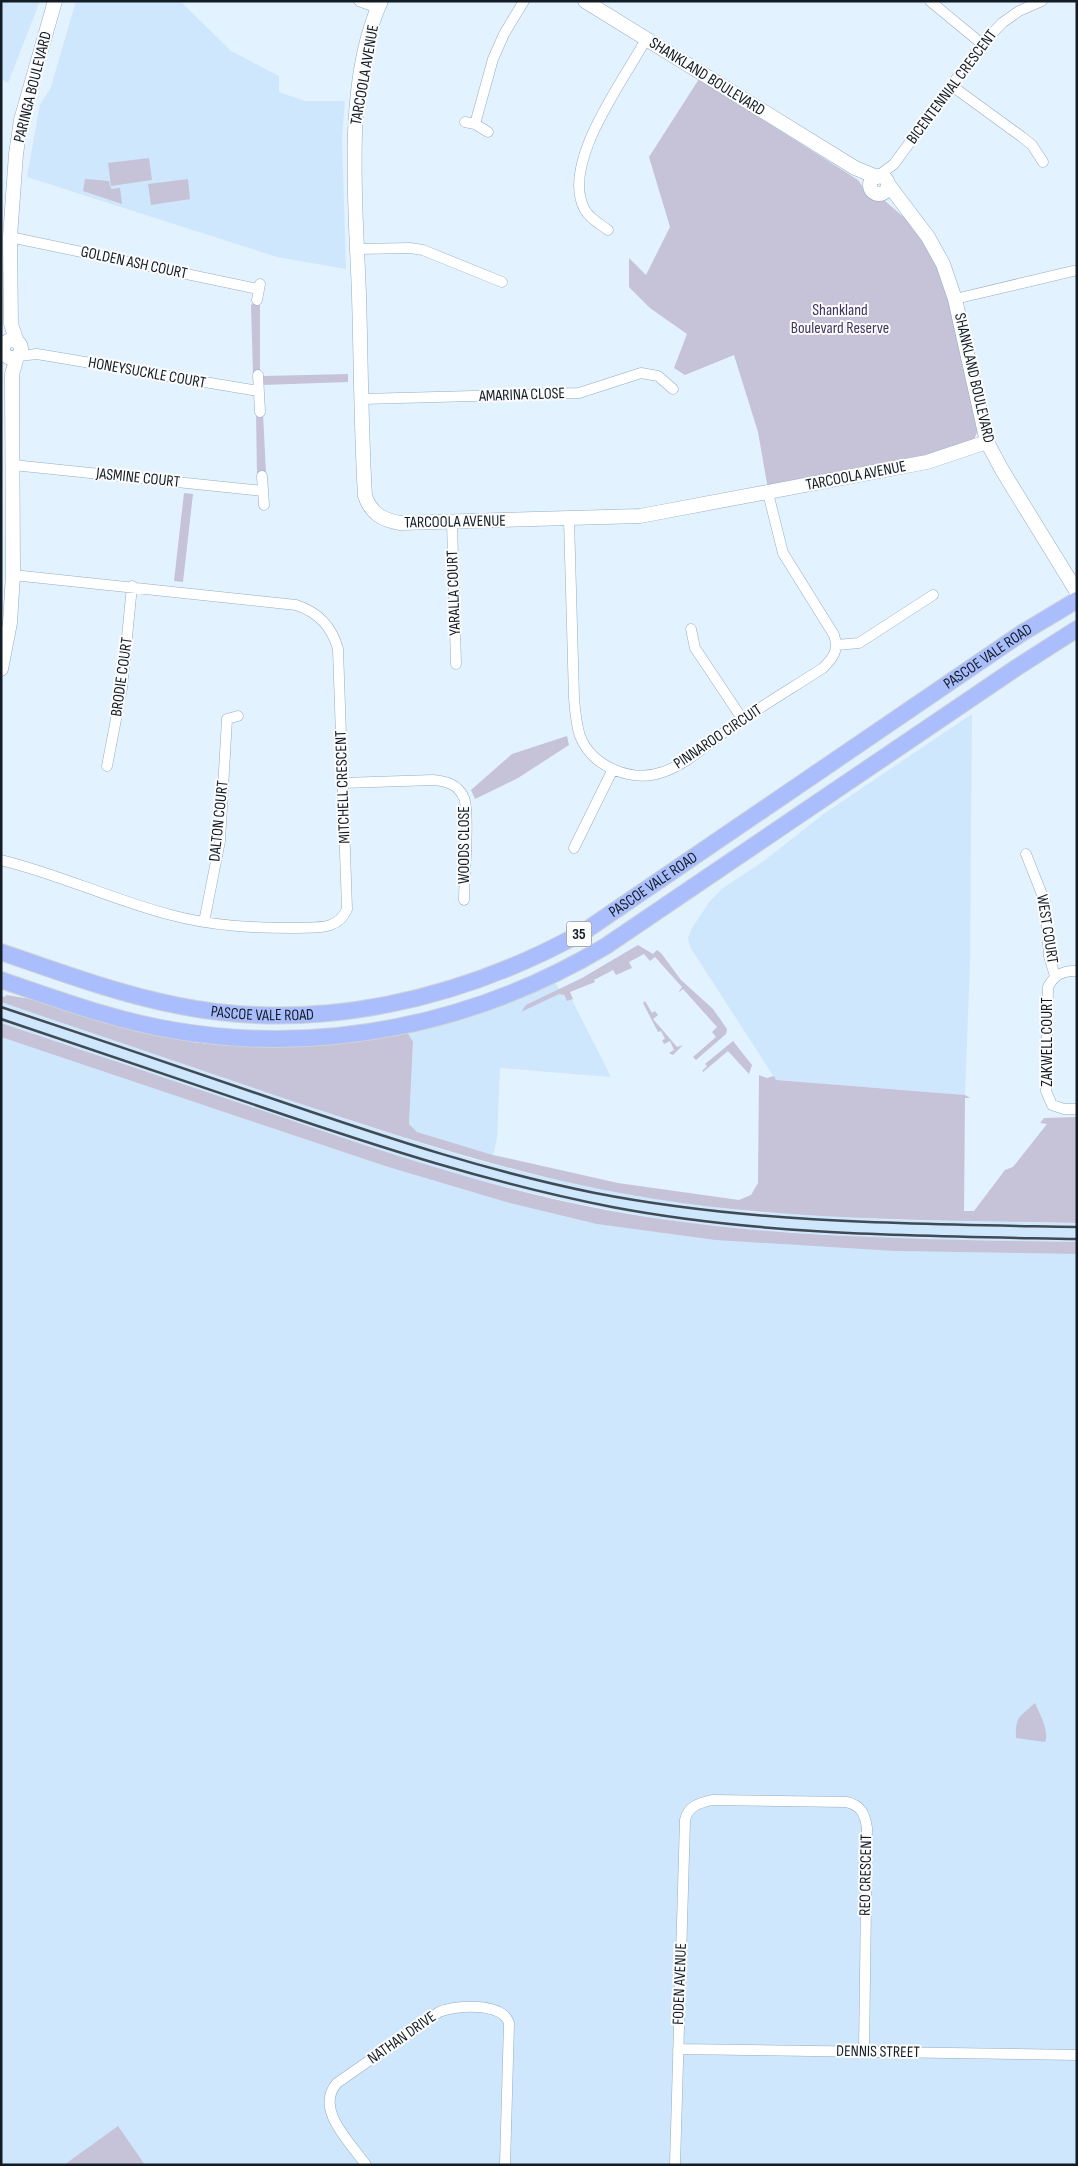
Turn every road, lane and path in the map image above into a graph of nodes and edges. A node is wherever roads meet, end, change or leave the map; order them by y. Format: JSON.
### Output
{"nodes":[{"id":1,"x":56,"y":1,"type":"edge"},
{"id":2,"x":359,"y":1,"type":"edge"},
{"id":3,"x":524,"y":1,"type":"edge"},
{"id":4,"x":585,"y":1,"type":"edge"},
{"id":5,"x":930,"y":1,"type":"edge"},
{"id":6,"x":1042,"y":1,"type":"edge"},
{"id":7,"x":379,"y":4,"type":"edge"},
{"id":8,"x":646,"y":39,"type":"junction"},
{"id":9,"x":982,"y":44,"type":"junction"},
{"id":10,"x":952,"y":86,"type":"junction"},
{"id":11,"x":488,"y":132,"type":"dead end"},
{"id":12,"x":1043,"y":162,"type":"dead end"},
{"id":13,"x":880,"y":183,"type":"junction"},
{"id":14,"x":608,"y":230,"type":"dead end"},
{"id":15,"x":10,"y":237,"type":"junction"},
{"id":16,"x":357,"y":248,"type":"junction"},
{"id":17,"x":6,"y":268,"type":"edge"},
{"id":18,"x":1077,"y":270,"type":"edge"},
{"id":19,"x":504,"y":283,"type":"dead end"},
{"id":20,"x":955,"y":298,"type":"junction"},
{"id":21,"x":257,"y":300,"type":"dead end"},
{"id":22,"x":14,"y":350,"type":"junction"},
{"id":23,"x":258,"y":375,"type":"dead end"},
{"id":24,"x":8,"y":382,"type":"edge"},
{"id":25,"x":258,"y":391,"type":"junction"},
{"id":26,"x":674,"y":391,"type":"dead end"},
{"id":27,"x":362,"y":400,"type":"junction"},
{"id":28,"x":260,"y":412,"type":"dead end"},
{"id":29,"x":987,"y":442,"type":"junction"},
{"id":30,"x":13,"y":465,"type":"junction"},
{"id":31,"x":262,"y":476,"type":"dead end"},
{"id":32,"x":262,"y":490,"type":"junction"},
{"id":33,"x":768,"y":493,"type":"junction"},
{"id":34,"x":264,"y":505,"type":"dead end"},
{"id":35,"x":569,"y":519,"type":"junction"},
{"id":36,"x":452,"y":522,"type":"junction"},
{"id":37,"x":13,"y":575,"type":"junction"},
{"id":38,"x":132,"y":586,"type":"junction"},
{"id":39,"x":1077,"y":592,"type":"edge"},
{"id":40,"x":935,"y":594,"type":"dead end"},
{"id":41,"x":1077,"y":600,"type":"edge"},
{"id":42,"x":692,"y":628,"type":"dead end"},
{"id":43,"x":1077,"y":630,"type":"edge"},
{"id":44,"x":837,"y":645,"type":"junction"},
{"id":45,"x":457,"y":666,"type":"dead end"},
{"id":46,"x":1,"y":668,"type":"edge"},
{"id":47,"x":238,"y":716,"type":"dead end"},
{"id":48,"x":742,"y":720,"type":"junction"},
{"id":49,"x":106,"y":769,"type":"dead end"},
{"id":50,"x":612,"y":769,"type":"junction"},
{"id":51,"x":343,"y":784,"type":"junction"},
{"id":52,"x":572,"y":848,"type":"dead end"},
{"id":53,"x":1026,"y":854,"type":"dead end"},
{"id":54,"x":1,"y":860,"type":"edge"},
{"id":55,"x":640,"y":894,"type":"junction"},
{"id":56,"x":464,"y":901,"type":"dead end"},
{"id":57,"x":654,"y":914,"type":"junction"},
{"id":58,"x":204,"y":922,"type":"junction"},
{"id":59,"x":1,"y":952,"type":"edge"},
{"id":60,"x":1077,"y":971,"type":"edge"},
{"id":61,"x":1055,"y":976,"type":"junction"},
{"id":62,"x":1,"y":980,"type":"edge"},
{"id":63,"x":1077,"y":1110,"type":"edge"},
{"id":64,"x":694,"y":1806,"type":"joint"},
{"id":65,"x":678,"y":2049,"type":"junction"},
{"id":66,"x":864,"y":2052,"type":"junction"},
{"id":67,"x":1077,"y":2055,"type":"edge"},
{"id":68,"x":366,"y":2165,"type":"edge"},
{"id":69,"x":505,"y":2165,"type":"edge"},
{"id":70,"x":676,"y":2165,"type":"edge"}],
"edges":[{"from":1,"to":15,"type":"street","name":"PARINGA BOULEVARD"},
{"from":2,"to":7,"type":"street"},
{"from":3,"to":11,"type":"street"},
{"from":4,"to":8,"type":"street","name":"SHANKLAND BOULEVARD"},
{"from":5,"to":9,"type":"street"},
{"from":6,"to":9,"type":"street","name":"BICENTENNIAL CRESCENT"},
{"from":7,"to":16,"type":"street","name":"TARCOOLA AVENUE"},
{"from":8,"to":13,"type":"street","name":"SHANKLAND BOULEVARD"},
{"from":8,"to":14,"type":"street"},
{"from":9,"to":10,"type":"street","name":"BICENTENNIAL CRESCENT"},
{"from":10,"to":12,"type":"street"},
{"from":10,"to":13,"type":"street","name":"BICENTENNIAL CRESCENT"},
{"from":13,"to":20,"type":"street","name":"SHANKLAND BOULEVARD"},
{"from":15,"to":17,"type":"street","name":"PARINGA BOULEVARD"},
{"from":15,"to":21,"type":"street","name":"GOLDEN ASH COURT"},
{"from":16,"to":19,"type":"street"},
{"from":16,"to":27,"type":"street","name":"TARCOOLA AVENUE"},
{"from":17,"to":22,"type":"street","name":"PARINGA BOULEVARD"},
{"from":18,"to":20,"type":"street"},
{"from":20,"to":29,"type":"street","name":"SHANKLAND BOULEVARD"},
{"from":22,"to":24,"type":"street"},
{"from":22,"to":25,"type":"street","name":"HONEYSUCKLE COURT"},
{"from":23,"to":25,"type":"street"},
{"from":24,"to":30,"type":"street"},
{"from":25,"to":28,"type":"street"},
{"from":26,"to":27,"type":"street","name":"AMARINA CLOSE"},
{"from":27,"to":36,"type":"street","name":"TARCOOLA AVENUE"},
{"from":29,"to":33,"type":"street","name":"TARCOOLA AVENUE"},
{"from":29,"to":39,"type":"street","name":"SHANKLAND BOULEVARD"},
{"from":30,"to":32,"type":"street","name":"JASMINE COURT"},
{"from":30,"to":37,"type":"street"},
{"from":31,"to":32,"type":"street"},
{"from":32,"to":34,"type":"street"},
{"from":33,"to":35,"type":"street","name":"TARCOOLA AVENUE"},
{"from":33,"to":44,"type":"street"},
{"from":35,"to":36,"type":"street","name":"TARCOOLA AVENUE"},
{"from":35,"to":50,"type":"street","name":"PINNAROO CIRCUIT"},
{"from":36,"to":45,"type":"street","name":"YARALLA COURT"},
{"from":37,"to":38,"type":"street","name":"MITCHELL CRESCENT"},
{"from":37,"to":46,"type":"street"},
{"from":38,"to":49,"type":"street","name":"BRODIE COURT"},
{"from":38,"to":51,"type":"street","name":"MITCHELL CRESCENT"},
{"from":40,"to":44,"type":"street"},
{"from":41,"to":55,"type":"main road","name":"PASCOE VALE ROAD","number":"35"},
{"from":42,"to":48,"type":"street"},
{"from":43,"to":57,"type":"main road","name":"PASCOE VALE ROAD","number":"35"},
{"from":44,"to":48,"type":"street","name":"PINNAROO CIRCUIT"},
{"from":47,"to":58,"type":"street","name":"DALTON COURT"},
{"from":48,"to":50,"type":"street","name":"PINNAROO CIRCUIT"},
{"from":50,"to":52,"type":"street"},
{"from":51,"to":56,"type":"street","name":"WOODS CLOSE"},
{"from":51,"to":58,"type":"street","name":"MITCHELL CRESCENT"},
{"from":53,"to":61,"type":"street","name":"WEST COURT"},
{"from":54,"to":58,"type":"street","name":"MITCHELL CRESCENT"},
{"from":55,"to":57,"type":"main road"},
{"from":55,"to":59,"type":"main road","name":"PASCOE VALE ROAD","number":"35"},
{"from":57,"to":62,"type":"main road","name":"PASCOE VALE ROAD","number":"35"},
{"from":60,"to":61,"type":"street","name":"ZAKWELL COURT"},
{"from":61,"to":63,"type":"street","name":"ZAKWELL COURT"},
{"from":64,"to":65,"type":"street","name":"FODEN AVENUE"},
{"from":64,"to":66,"type":"street","name":"REO CRESCENT"},
{"from":65,"to":66,"type":"street","name":"DENNIS STREET"},
{"from":65,"to":70,"type":"street","name":"FODEN AVENUE"},
{"from":66,"to":67,"type":"street","name":"DENNIS STREET"},
{"from":68,"to":69,"type":"street","name":"NATHAN DRIVE"}]}
